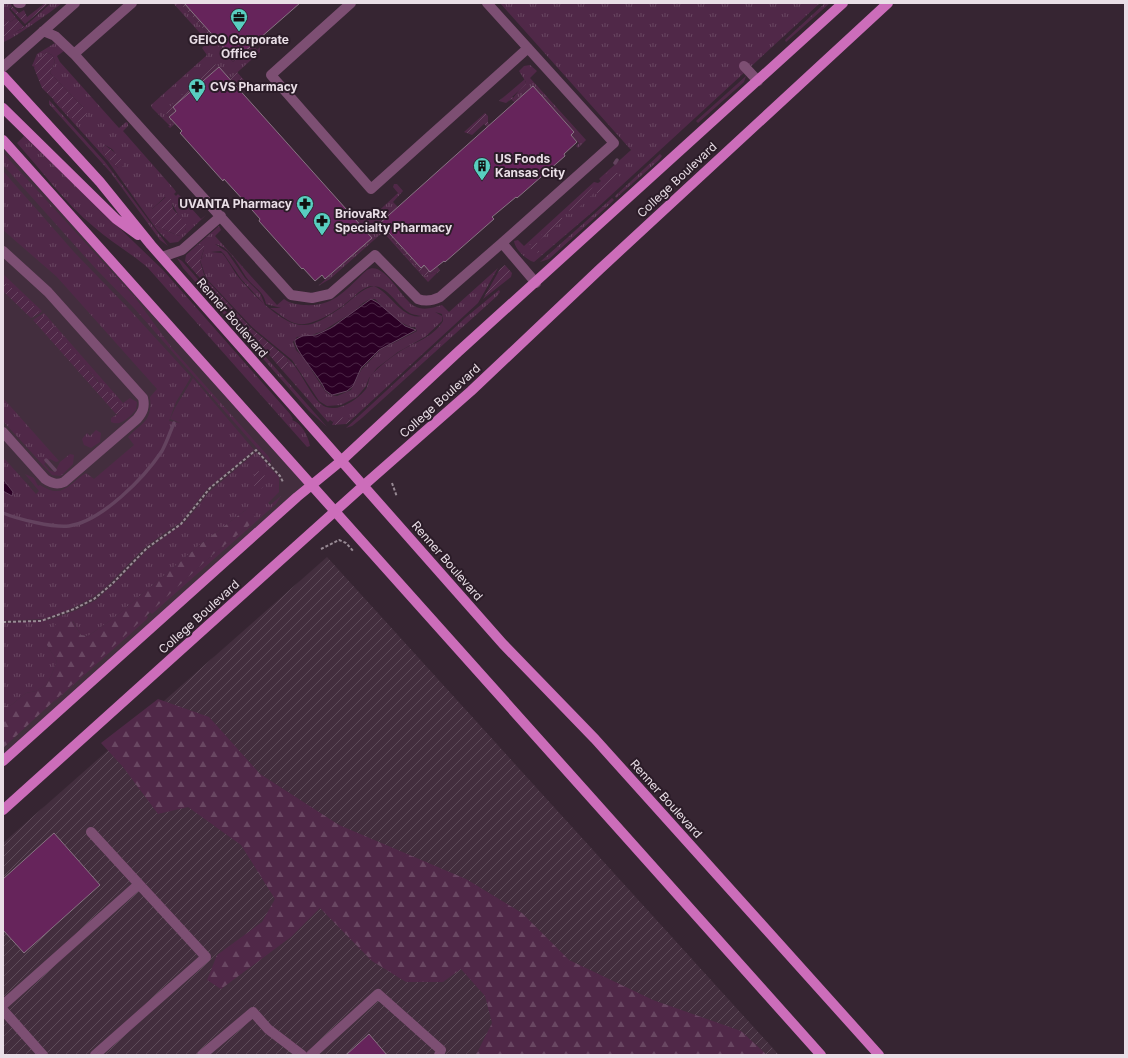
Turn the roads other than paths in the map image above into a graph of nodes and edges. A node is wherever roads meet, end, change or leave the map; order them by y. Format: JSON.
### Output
{"nodes":[{"id":1,"x":75,"y":3,"type":"edge"},
{"id":2,"x":132,"y":3,"type":"edge"},
{"id":3,"x":351,"y":3,"type":"edge"},
{"id":4,"x":487,"y":3,"type":"edge"},
{"id":5,"x":843,"y":3,"type":"edge"},
{"id":6,"x":888,"y":3,"type":"edge"},
{"id":7,"x":43,"y":31,"type":"junction"},
{"id":8,"x":528,"y":48,"type":"junction"},
{"id":9,"x":74,"y":54,"type":"junction"},
{"id":10,"x":744,"y":66,"type":"dead end"},
{"id":11,"x":3,"y":67,"type":"edge"},
{"id":12,"x":3,"y":76,"type":"edge"},
{"id":13,"x":758,"y":81,"type":"junction"},
{"id":14,"x":3,"y":108,"type":"edge"},
{"id":15,"x":3,"y":140,"type":"edge"},
{"id":16,"x":221,"y":216,"type":"junction"},
{"id":17,"x":502,"y":243,"type":"junction"},
{"id":18,"x":151,"y":245,"type":"junction"},
{"id":19,"x":3,"y":251,"type":"edge"},
{"id":20,"x":162,"y":257,"type":"junction"},
{"id":21,"x":536,"y":283,"type":"junction"},
{"id":22,"x":3,"y":432,"type":"edge"},
{"id":23,"x":342,"y":461,"type":"junction"},
{"id":24,"x":313,"y":485,"type":"junction"},
{"id":25,"x":363,"y":486,"type":"junction"},
{"id":26,"x":335,"y":511,"type":"junction"},
{"id":27,"x":3,"y":761,"type":"edge"},
{"id":28,"x":3,"y":810,"type":"edge"},
{"id":29,"x":91,"y":832,"type":"dead end"},
{"id":30,"x":139,"y":884,"type":"junction"},
{"id":31,"x":3,"y":1005,"type":"edge"},
{"id":32,"x":3,"y":1010,"type":"edge"},
{"id":33,"x":207,"y":1054,"type":"edge"},
{"id":34,"x":43,"y":1055,"type":"edge"},
{"id":35,"x":95,"y":1055,"type":"edge"},
{"id":36,"x":302,"y":1055,"type":"edge"},
{"id":37,"x":311,"y":1055,"type":"edge"},
{"id":38,"x":439,"y":1055,"type":"edge"},
{"id":39,"x":821,"y":1055,"type":"edge"},
{"id":40,"x":879,"y":1055,"type":"edge"}],
"edges":[{"from":1,"to":7,"type":"street"},
{"from":2,"to":9,"type":"street"},
{"from":3,"to":8,"type":"street"},
{"from":4,"to":8,"type":"street"},
{"from":5,"to":13,"type":"main road","name":"College Boulevard"},
{"from":6,"to":25,"type":"main road","name":"College Boulevard"},
{"from":7,"to":9,"type":"street"},
{"from":7,"to":11,"type":"street"},
{"from":8,"to":17,"type":"street"},
{"from":9,"to":16,"type":"street"},
{"from":10,"to":13,"type":"street"},
{"from":12,"to":18,"type":"main road","name":"Renner Boulevard"},
{"from":13,"to":21,"type":"main road","name":"College Boulevard"},
{"from":14,"to":18,"type":"main road"},
{"from":15,"to":24,"type":"main road"},
{"from":16,"to":17,"type":"street"},
{"from":16,"to":20,"type":"street"},
{"from":17,"to":21,"type":"street"},
{"from":18,"to":20,"type":"main road","name":"Renner Boulevard"},
{"from":19,"to":22,"type":"street"},
{"from":20,"to":23,"type":"main road","name":"Renner Boulevard"},
{"from":21,"to":23,"type":"main road","name":"College Boulevard"},
{"from":23,"to":24,"type":"main road","name":"College Boulevard"},
{"from":23,"to":25,"type":"main road","name":"Renner Boulevard"},
{"from":24,"to":26,"type":"main road"},
{"from":24,"to":27,"type":"main road","name":"College Boulevard"},
{"from":25,"to":26,"type":"main road","name":"College Boulevard"},
{"from":25,"to":40,"type":"main road","name":"Renner Boulevard"},
{"from":26,"to":28,"type":"main road","name":"College Boulevard"},
{"from":26,"to":39,"type":"main road"},
{"from":29,"to":30,"type":"street"},
{"from":30,"to":31,"type":"street"},
{"from":30,"to":35,"type":"street"},
{"from":32,"to":34,"type":"street"},
{"from":33,"to":36,"type":"street"},
{"from":37,"to":38,"type":"street"}]}
